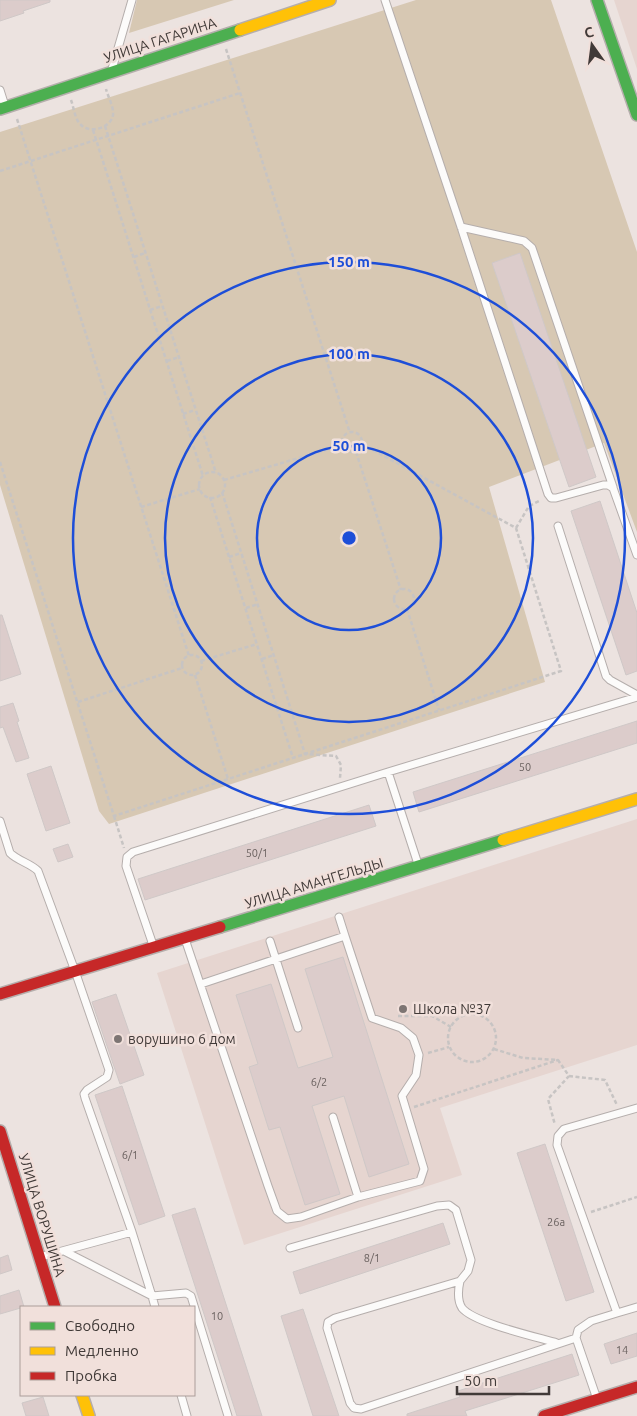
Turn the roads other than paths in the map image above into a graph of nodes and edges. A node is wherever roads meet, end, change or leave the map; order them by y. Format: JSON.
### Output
{"nodes":[{"id":1,"x":132,"y":0,"type":"edge"},
{"id":2,"x":330,"y":0,"type":"edge"},
{"id":3,"x":385,"y":0,"type":"edge"},
{"id":4,"x":597,"y":0,"type":"edge"},
{"id":5,"x":106,"y":74,"type":"junction"},
{"id":6,"x":0,"y":90,"type":"edge"},
{"id":7,"x":6,"y":107,"type":"edge"},
{"id":8,"x":636,"y":108,"type":"edge"},
{"id":9,"x":461,"y":227,"type":"junction"},
{"id":10,"x":613,"y":488,"type":"junction"},
{"id":11,"x":558,"y":526,"type":"dead end"},
{"id":12,"x":637,"y":555,"type":"edge"},
{"id":13,"x":637,"y":696,"type":"edge"},
{"id":14,"x":388,"y":772,"type":"junction"},
{"id":15,"x":637,"y":799,"type":"edge"},
{"id":16,"x":0,"y":820,"type":"edge"},
{"id":17,"x":419,"y":866,"type":"junction"},
{"id":18,"x":339,"y":917,"type":"dead end"},
{"id":19,"x":345,"y":936,"type":"junction"},
{"id":20,"x":185,"y":938,"type":"junction"},
{"id":21,"x":270,"y":940,"type":"dead end"},
{"id":22,"x":154,"y":948,"type":"junction"},
{"id":23,"x":276,"y":958,"type":"junction"},
{"id":24,"x":75,"y":971,"type":"junction"},
{"id":25,"x":200,"y":984,"type":"junction"},
{"id":26,"x":0,"y":994,"type":"edge"},
{"id":27,"x":298,"y":1028,"type":"dead end"},
{"id":28,"x":637,"y":1108,"type":"edge"},
{"id":29,"x":333,"y":1118,"type":"dead end"},
{"id":30,"x":0,"y":1131,"type":"edge"},
{"id":31,"x":358,"y":1197,"type":"junction"},
{"id":32,"x":132,"y":1232,"type":"junction"},
{"id":33,"x":290,"y":1248,"type":"dead end"},
{"id":34,"x":64,"y":1251,"type":"junction"},
{"id":35,"x":39,"y":1257,"type":"junction"},
{"id":36,"x":460,"y":1281,"type":"junction"},
{"id":37,"x":152,"y":1296,"type":"junction"},
{"id":38,"x":55,"y":1306,"type":"edge"},
{"id":39,"x":155,"y":1306,"type":"edge"},
{"id":40,"x":194,"y":1306,"type":"edge"},
{"id":41,"x":637,"y":1307,"type":"edge"},
{"id":42,"x":195,"y":1309,"type":"edge"},
{"id":43,"x":617,"y":1313,"type":"junction"},
{"id":44,"x":576,"y":1338,"type":"junction"},
{"id":45,"x":558,"y":1343,"type":"junction"},
{"id":46,"x":636,"y":1389,"type":"edge"},
{"id":47,"x":82,"y":1396,"type":"edge"},
{"id":48,"x":181,"y":1396,"type":"edge"},
{"id":49,"x":597,"y":1400,"type":"junction"},
{"id":50,"x":89,"y":1416,"type":"edge"},
{"id":51,"x":187,"y":1416,"type":"edge"},
{"id":52,"x":228,"y":1416,"type":"edge"},
{"id":53,"x":544,"y":1416,"type":"edge"}],
"edges":[{"from":1,"to":5,"type":"lane"},
{"from":2,"to":5,"type":"street","name":"УЛИЦА ГАГАРИНА"},
{"from":3,"to":9,"type":"lane"},
{"from":4,"to":8,"type":"street"},
{"from":5,"to":7,"type":"street","name":"УЛИЦА ГАГАРИНА"},
{"from":6,"to":7,"type":"lane"},
{"from":9,"to":10,"type":"lane"},
{"from":9,"to":10,"type":"lane"},
{"from":10,"to":12,"type":"lane"},
{"from":11,"to":13,"type":"lane"},
{"from":13,"to":14,"type":"lane"},
{"from":14,"to":17,"type":"lane"},
{"from":14,"to":22,"type":"lane"},
{"from":15,"to":17,"type":"street","name":"УЛИЦА АМАНГЕЛЬДЫ"},
{"from":16,"to":24,"type":"lane"},
{"from":17,"to":20,"type":"street","name":"УЛИЦА АМАНГЕЛЬДЫ"},
{"from":18,"to":19,"type":"lane"},
{"from":19,"to":23,"type":"lane"},
{"from":19,"to":31,"type":"lane"},
{"from":20,"to":22,"type":"street","name":"УЛИЦА АМАНГЕЛЬДЫ"},
{"from":20,"to":25,"type":"lane"},
{"from":21,"to":23,"type":"lane"},
{"from":22,"to":24,"type":"street","name":"УЛИЦА АМАНГЕЛЬДЫ"},
{"from":23,"to":25,"type":"lane"},
{"from":23,"to":27,"type":"lane"},
{"from":24,"to":26,"type":"street","name":"УЛИЦА АМАНГЕЛЬДЫ"},
{"from":24,"to":32,"type":"lane"},
{"from":25,"to":31,"type":"lane"},
{"from":28,"to":43,"type":"lane"},
{"from":29,"to":31,"type":"lane"},
{"from":30,"to":35,"type":"street","name":"УЛИЦА ВОРУШИНА"},
{"from":32,"to":34,"type":"lane"},
{"from":32,"to":37,"type":"lane"},
{"from":33,"to":36,"type":"lane"},
{"from":34,"to":35,"type":"lane"},
{"from":34,"to":37,"type":"lane"},
{"from":35,"to":38,"type":"street","name":"УЛИЦА ВОРУШИНА"},
{"from":36,"to":45,"type":"lane"},
{"from":36,"to":45,"type":"lane"},
{"from":37,"to":39,"type":"lane"},
{"from":37,"to":40,"type":"lane"},
{"from":41,"to":43,"type":"lane"},
{"from":42,"to":52,"type":"lane"},
{"from":43,"to":44,"type":"lane"},
{"from":44,"to":45,"type":"lane"},
{"from":44,"to":49,"type":"lane"},
{"from":46,"to":49,"type":"street"},
{"from":47,"to":50,"type":"street"},
{"from":48,"to":51,"type":"lane"},
{"from":49,"to":53,"type":"street"}]}
